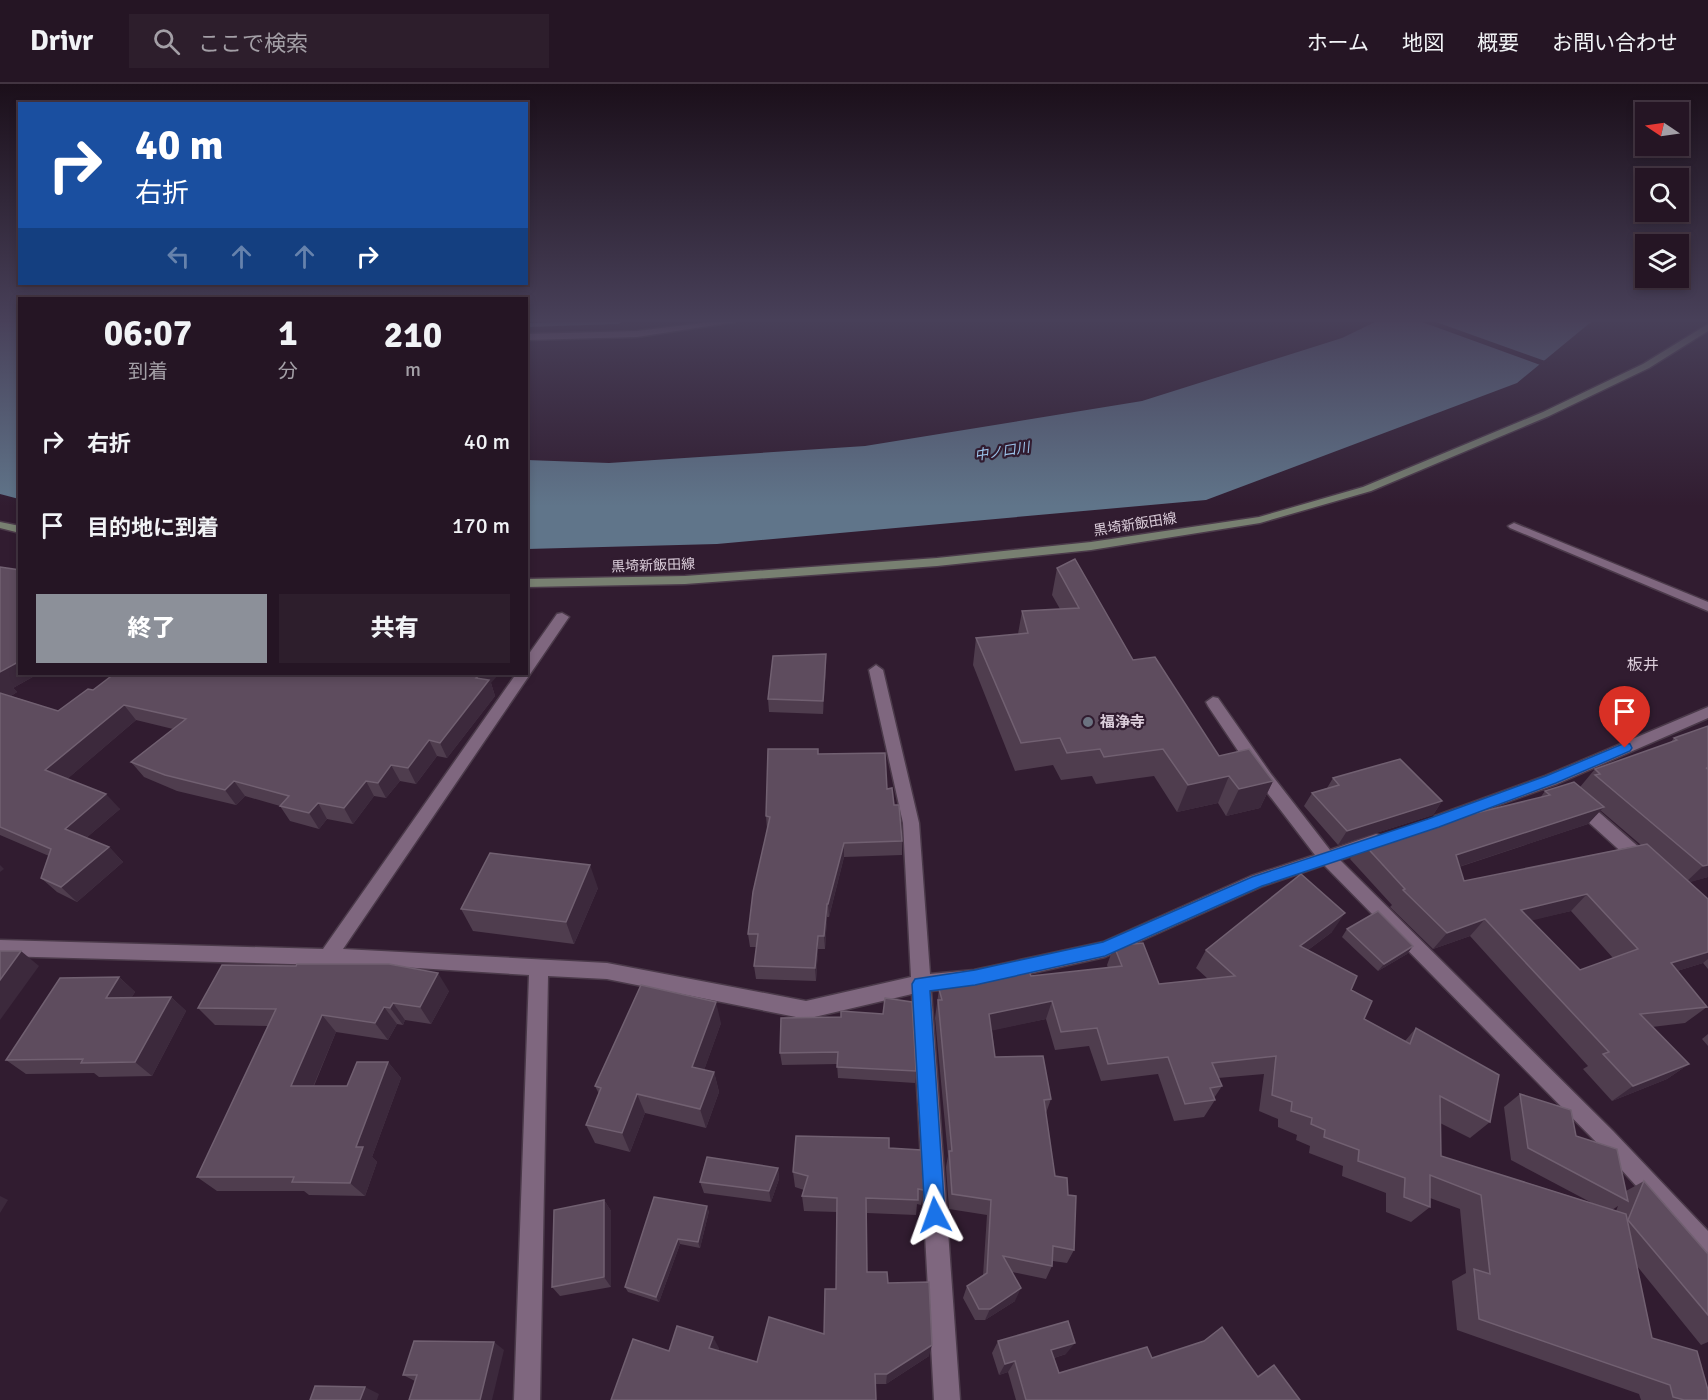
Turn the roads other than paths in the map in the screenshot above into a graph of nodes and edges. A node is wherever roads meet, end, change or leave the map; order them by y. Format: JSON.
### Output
{"nodes":[{"id":1,"x":1610,"y":383,"type":"edge"},
{"id":2,"x":0,"y":525,"type":"edge"},
{"id":3,"x":1514,"y":526,"type":"dead end"},
{"id":4,"x":18,"y":530,"type":"edge"},
{"id":5,"x":528,"y":583,"type":"edge"},
{"id":6,"x":1708,"y":607,"type":"edge"},
{"id":7,"x":562,"y":617,"type":"dead end"},
{"id":8,"x":528,"y":666,"type":"edge"},
{"id":9,"x":876,"y":670,"type":"dead end"},
{"id":10,"x":522,"y":675,"type":"edge"},
{"id":11,"x":1213,"y":702,"type":"dead end"},
{"id":12,"x":1708,"y":712,"type":"edge"},
{"id":13,"x":1551,"y":780,"type":"junction"},
{"id":14,"x":1423,"y":826,"type":"edge"},
{"id":15,"x":1390,"y":837,"type":"edge"},
{"id":16,"x":1326,"y":857,"type":"junction"},
{"id":17,"x":1656,"y":872,"type":"edge"},
{"id":18,"x":0,"y":948,"type":"edge"},
{"id":19,"x":327,"y":958,"type":"junction"},
{"id":20,"x":539,"y":967,"type":"junction"},
{"id":21,"x":921,"y":984,"type":"junction"},
{"id":22,"x":1708,"y":1248,"type":"edge"},
{"id":23,"x":527,"y":1400,"type":"edge"},
{"id":24,"x":947,"y":1400,"type":"edge"}],
"edges":[{"from":1,"to":5,"type":"main road","name":"黒埼新飯田線"},
{"from":2,"to":4,"type":"main road"},
{"from":3,"to":6,"type":"street"},
{"from":7,"to":8,"type":"street"},
{"from":9,"to":21,"type":"street"},
{"from":10,"to":19,"type":"street"},
{"from":11,"to":16,"type":"street"},
{"from":12,"to":13,"type":"street"},
{"from":13,"to":14,"type":"street"},
{"from":13,"to":17,"type":"street"},
{"from":15,"to":16,"type":"street"},
{"from":16,"to":21,"type":"street"},
{"from":16,"to":22,"type":"street"},
{"from":18,"to":19,"type":"street"},
{"from":19,"to":20,"type":"street"},
{"from":20,"to":21,"type":"street"},
{"from":20,"to":23,"type":"street"},
{"from":21,"to":24,"type":"street"}]}
